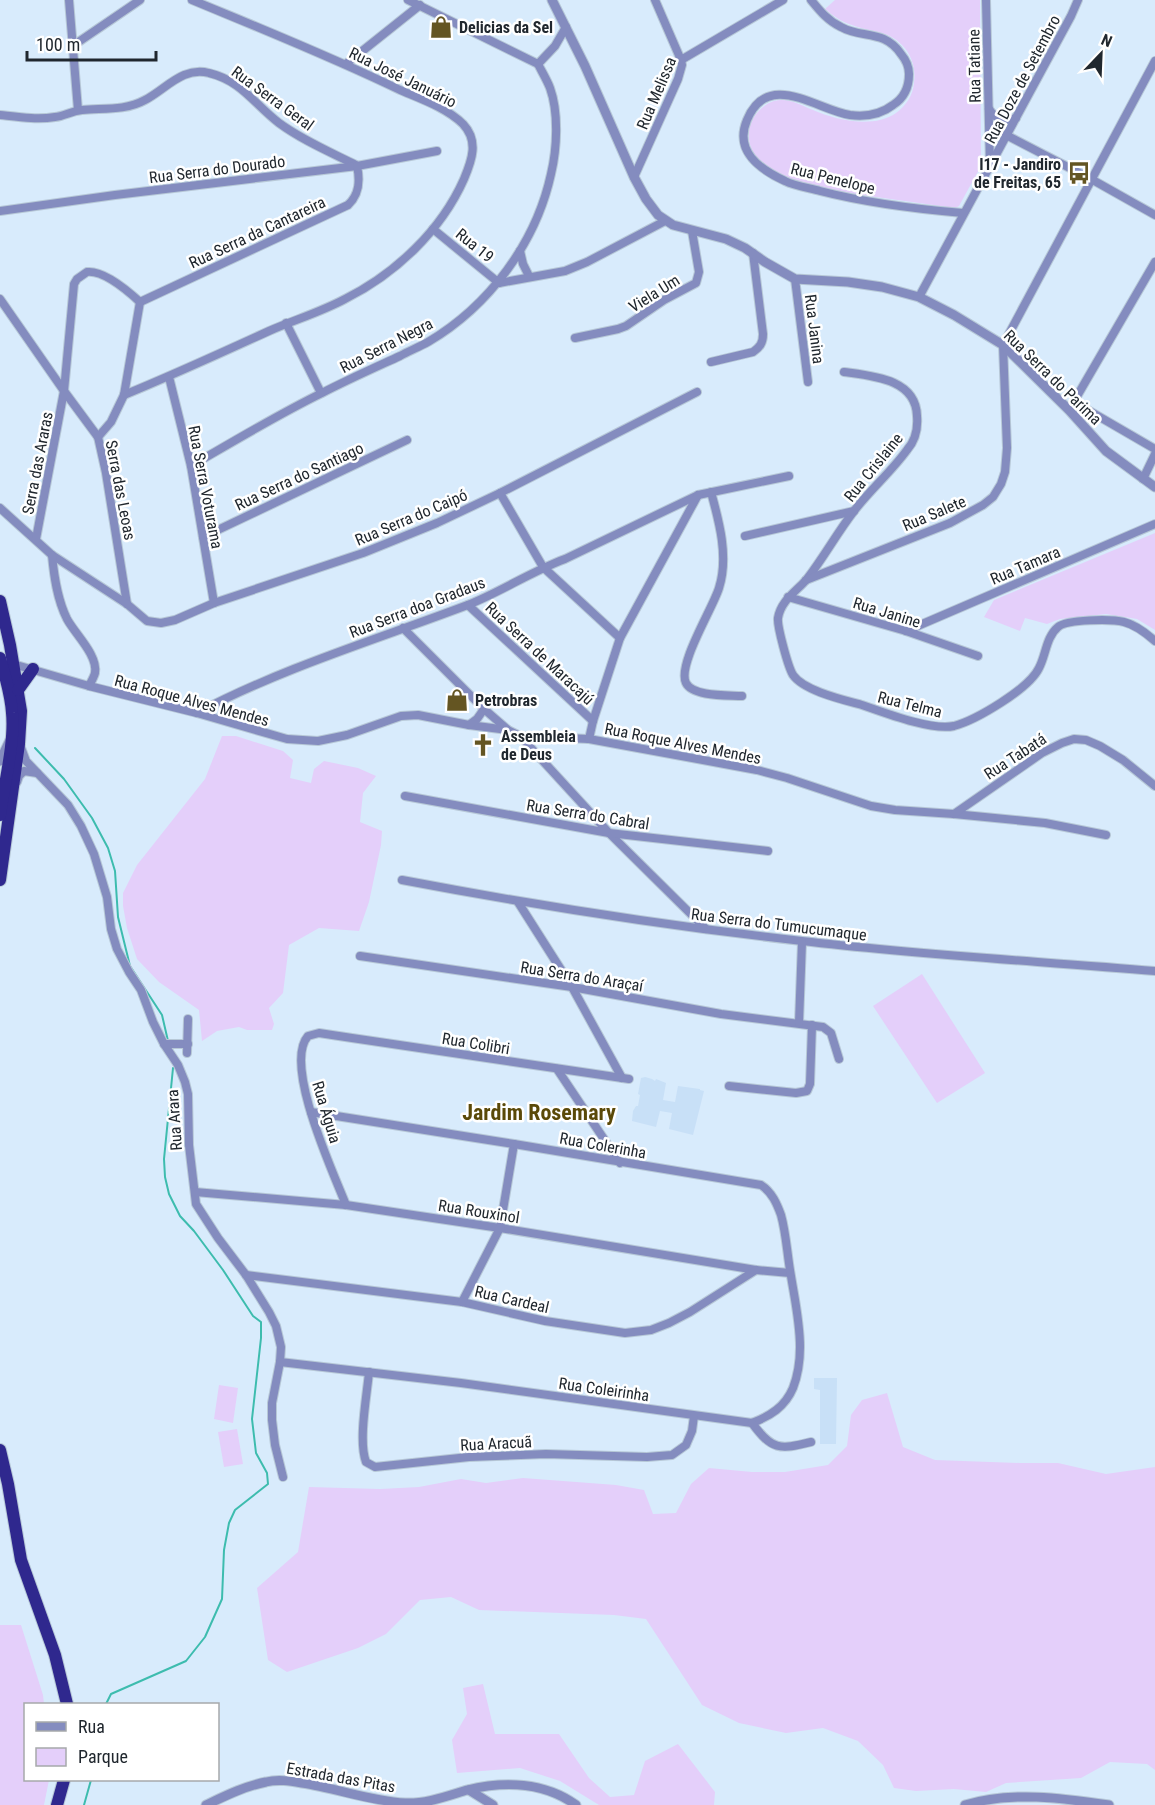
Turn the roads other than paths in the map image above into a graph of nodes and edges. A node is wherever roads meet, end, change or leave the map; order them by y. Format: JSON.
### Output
{"nodes":[{"id":1,"x":69,"y":0,"type":"edge"},
{"id":2,"x":140,"y":0,"type":"edge"},
{"id":3,"x":192,"y":0,"type":"edge"},
{"id":4,"x":408,"y":0,"type":"edge"},
{"id":5,"x":552,"y":0,"type":"edge"},
{"id":6,"x":654,"y":0,"type":"edge"},
{"id":7,"x":783,"y":0,"type":"edge"},
{"id":8,"x":811,"y":0,"type":"edge"},
{"id":9,"x":986,"y":0,"type":"edge"},
{"id":10,"x":1078,"y":0,"type":"edge"},
{"id":11,"x":420,"y":5,"type":"junction"},
{"id":12,"x":566,"y":27,"type":"junction"},
{"id":13,"x":74,"y":45,"type":"junction"},
{"id":14,"x":681,"y":60,"type":"junction"},
{"id":15,"x":1155,"y":61,"type":"edge"},
{"id":16,"x":346,"y":64,"type":"junction"},
{"id":17,"x":538,"y":64,"type":"junction"},
{"id":18,"x":989,"y":108,"type":"junction"},
{"id":19,"x":0,"y":110,"type":"edge"},
{"id":20,"x":78,"y":110,"type":"junction"},
{"id":21,"x":0,"y":115,"type":"edge"},
{"id":22,"x":1016,"y":118,"type":"junction"},
{"id":23,"x":1006,"y":135,"type":"junction"},
{"id":24,"x":437,"y":151,"type":"dead end"},
{"id":25,"x":357,"y":166,"type":"junction"},
{"id":26,"x":990,"y":167,"type":"junction"},
{"id":27,"x":634,"y":177,"type":"junction"},
{"id":28,"x":1091,"y":179,"type":"junction"},
{"id":29,"x":0,"y":211,"type":"edge"},
{"id":30,"x":963,"y":213,"type":"junction"},
{"id":31,"x":1155,"y":215,"type":"edge"},
{"id":32,"x":665,"y":221,"type":"junction"},
{"id":33,"x":433,"y":229,"type":"junction"},
{"id":34,"x":692,"y":231,"type":"junction"},
{"id":35,"x":520,"y":251,"type":"junction"},
{"id":36,"x":753,"y":253,"type":"junction"},
{"id":37,"x":1155,"y":262,"type":"edge"},
{"id":38,"x":529,"y":276,"type":"junction"},
{"id":39,"x":795,"y":279,"type":"junction"},
{"id":40,"x":499,"y":283,"type":"junction"},
{"id":41,"x":918,"y":297,"type":"junction"},
{"id":42,"x":0,"y":299,"type":"edge"},
{"id":43,"x":140,"y":302,"type":"junction"},
{"id":44,"x":286,"y":323,"type":"junction"},
{"id":45,"x":575,"y":338,"type":"dead end"},
{"id":46,"x":1003,"y":345,"type":"junction"},
{"id":47,"x":711,"y":362,"type":"dead end"},
{"id":48,"x":844,"y":372,"type":"dead end"},
{"id":49,"x":169,"y":376,"type":"junction"},
{"id":50,"x":808,"y":382,"type":"dead end"},
{"id":51,"x":64,"y":392,"type":"junction"},
{"id":52,"x":698,"y":392,"type":"dead end"},
{"id":53,"x":321,"y":393,"type":"junction"},
{"id":54,"x":124,"y":395,"type":"junction"},
{"id":55,"x":1072,"y":406,"type":"junction"},
{"id":56,"x":98,"y":437,"type":"junction"},
{"id":57,"x":407,"y":440,"type":"dead end"},
{"id":58,"x":1155,"y":449,"type":"edge"},
{"id":59,"x":1155,"y":454,"type":"edge"},
{"id":60,"x":190,"y":466,"type":"junction"},
{"id":61,"x":789,"y":476,"type":"dead end"},
{"id":62,"x":1143,"y":479,"type":"junction"},
{"id":63,"x":1154,"y":486,"type":"edge"},
{"id":64,"x":711,"y":492,"type":"junction"},
{"id":65,"x":500,"y":493,"type":"junction"},
{"id":66,"x":698,"y":495,"type":"junction"},
{"id":67,"x":0,"y":508,"type":"edge"},
{"id":68,"x":854,"y":511,"type":"junction"},
{"id":69,"x":1155,"y":524,"type":"edge"},
{"id":70,"x":745,"y":536,"type":"dead end"},
{"id":71,"x":203,"y":537,"type":"junction"},
{"id":72,"x":36,"y":539,"type":"junction"},
{"id":73,"x":52,"y":555,"type":"junction"},
{"id":74,"x":543,"y":567,"type":"junction"},
{"id":75,"x":806,"y":580,"type":"junction"},
{"id":76,"x":788,"y":597,"type":"junction"},
{"id":77,"x":0,"y":601,"type":"edge"},
{"id":78,"x":214,"y":603,"type":"junction"},
{"id":79,"x":127,"y":604,"type":"junction"},
{"id":80,"x":468,"y":604,"type":"junction"},
{"id":81,"x":403,"y":628,"type":"junction"},
{"id":82,"x":906,"y":631,"type":"junction"},
{"id":83,"x":620,"y":638,"type":"junction"},
{"id":84,"x":1155,"y":641,"type":"edge"},
{"id":85,"x":5,"y":646,"type":"edge"},
{"id":86,"x":978,"y":656,"type":"dead end"},
{"id":87,"x":0,"y":658,"type":"edge"},
{"id":88,"x":14,"y":664,"type":"junction"},
{"id":89,"x":34,"y":670,"type":"junction"},
{"id":90,"x":89,"y":686,"type":"junction"},
{"id":91,"x":18,"y":690,"type":"junction"},
{"id":92,"x":742,"y":696,"type":"dead end"},
{"id":93,"x":484,"y":709,"type":"junction"},
{"id":94,"x":196,"y":713,"type":"junction"},
{"id":95,"x":593,"y":721,"type":"junction"},
{"id":96,"x":468,"y":724,"type":"junction"},
{"id":97,"x":508,"y":730,"type":"junction"},
{"id":98,"x":520,"y":736,"type":"junction"},
{"id":99,"x":16,"y":739,"type":"junction"},
{"id":100,"x":589,"y":739,"type":"junction"},
{"id":101,"x":0,"y":761,"type":"edge"},
{"id":102,"x":38,"y":774,"type":"junction"},
{"id":103,"x":1155,"y":786,"type":"edge"},
{"id":104,"x":405,"y":796,"type":"dead end"},
{"id":105,"x":954,"y":814,"type":"junction"},
{"id":106,"x":4,"y":819,"type":"edge"},
{"id":107,"x":609,"y":833,"type":"junction"},
{"id":108,"x":1106,"y":835,"type":"dead end"},
{"id":109,"x":768,"y":851,"type":"dead end"},
{"id":110,"x":0,"y":880,"type":"edge"},
{"id":111,"x":402,"y":880,"type":"dead end"},
{"id":112,"x":518,"y":902,"type":"junction"},
{"id":113,"x":706,"y":929,"type":"junction"},
{"id":114,"x":802,"y":942,"type":"junction"},
{"id":115,"x":360,"y":956,"type":"dead end"},
{"id":116,"x":1155,"y":971,"type":"edge"},
{"id":117,"x":572,"y":987,"type":"junction"},
{"id":118,"x":188,"y":1019,"type":"dead end"},
{"id":119,"x":799,"y":1023,"type":"junction"},
{"id":120,"x":812,"y":1025,"type":"junction"},
{"id":121,"x":319,"y":1034,"type":"joint"},
{"id":122,"x":164,"y":1044,"type":"junction"},
{"id":123,"x":839,"y":1059,"type":"dead end"},
{"id":124,"x":556,"y":1069,"type":"junction"},
{"id":125,"x":729,"y":1086,"type":"dead end"},
{"id":126,"x":310,"y":1113,"type":"junction"},
{"id":127,"x":514,"y":1144,"type":"junction"},
{"id":128,"x":620,"y":1162,"type":"junction"},
{"id":129,"x":195,"y":1192,"type":"junction"},
{"id":130,"x":346,"y":1205,"type":"junction"},
{"id":131,"x":500,"y":1228,"type":"junction"},
{"id":132,"x":756,"y":1270,"type":"junction"},
{"id":133,"x":790,"y":1273,"type":"junction"},
{"id":134,"x":246,"y":1275,"type":"junction"},
{"id":135,"x":462,"y":1302,"type":"junction"},
{"id":136,"x":280,"y":1362,"type":"junction"},
{"id":137,"x":369,"y":1372,"type":"junction"},
{"id":138,"x":694,"y":1416,"type":"junction"},
{"id":139,"x":752,"y":1423,"type":"junction"},
{"id":140,"x":811,"y":1442,"type":"dead end"},
{"id":141,"x":0,"y":1450,"type":"edge"},
{"id":142,"x":283,"y":1477,"type":"dead end"},
{"id":143,"x":67,"y":1703,"type":"edge"},
{"id":144,"x":63,"y":1781,"type":"edge"},
{"id":145,"x":470,"y":1790,"type":"junction"},
{"id":146,"x":57,"y":1805,"type":"edge"},
{"id":147,"x":206,"y":1805,"type":"edge"},
{"id":148,"x":494,"y":1805,"type":"edge"},
{"id":149,"x":576,"y":1805,"type":"edge"},
{"id":150,"x":965,"y":1805,"type":"edge"},
{"id":151,"x":1109,"y":1805,"type":"edge"}],
"edges":[{"from":1,"to":13,"type":"street"},
{"from":2,"to":13,"type":"street"},
{"from":3,"to":16,"type":"street","name":"Rua José Januário"},
{"from":4,"to":11,"type":"street"},
{"from":5,"to":12,"type":"street"},
{"from":6,"to":14,"type":"street"},
{"from":7,"to":14,"type":"street","name":"Rua Melissa"},
{"from":8,"to":30,"type":"street","name":"Rua Penelope"},
{"from":9,"to":18,"type":"street","name":"Rua Tatiane"},
{"from":10,"to":22,"type":"street","name":"Rua Doze de Setembro"},
{"from":11,"to":16,"type":"street"},
{"from":11,"to":17,"type":"street"},
{"from":12,"to":17,"type":"street"},
{"from":12,"to":27,"type":"street"},
{"from":13,"to":20,"type":"street"},
{"from":14,"to":27,"type":"street","name":"Rua Melissa"},
{"from":15,"to":28,"type":"street"},
{"from":16,"to":33,"type":"street","name":"Rua José Januário"},
{"from":17,"to":35,"type":"street","name":"Rua Serra Negra"},
{"from":18,"to":22,"type":"street"},
{"from":18,"to":26,"type":"street","name":"Rua Tatiane"},
{"from":19,"to":21,"type":"street"},
{"from":20,"to":21,"type":"street","name":"Rua Serra Geral"},
{"from":20,"to":25,"type":"street","name":"Rua Serra Geral"},
{"from":22,"to":23,"type":"street","name":"Rua Doze de Setembro"},
{"from":23,"to":26,"type":"street","name":"Rua Doze de Setembro"},
{"from":23,"to":28,"type":"street"},
{"from":24,"to":25,"type":"street","name":"Rua Serra do Dourado"},
{"from":25,"to":29,"type":"street","name":"Rua Serra do Dourado"},
{"from":25,"to":43,"type":"street","name":"Rua Serra da Cantareira"},
{"from":26,"to":30,"type":"street","name":"Rua Doze de Setembro"},
{"from":27,"to":32,"type":"street"},
{"from":28,"to":31,"type":"street"},
{"from":28,"to":46,"type":"street"},
{"from":30,"to":41,"type":"street","name":"Rua Doze de Setembro"},
{"from":32,"to":34,"type":"street","name":"Rua Serra do Parima"},
{"from":32,"to":38,"type":"street"},
{"from":33,"to":40,"type":"street","name":"Rua 19"},
{"from":33,"to":44,"type":"street","name":"Rua José Januário"},
{"from":34,"to":36,"type":"street","name":"Rua Serra do Parima"},
{"from":34,"to":45,"type":"street","name":"Viela Um"},
{"from":35,"to":38,"type":"street"},
{"from":35,"to":40,"type":"street","name":"Rua Serra Negra"},
{"from":36,"to":39,"type":"street","name":"Rua Serra do Parima"},
{"from":36,"to":47,"type":"street"},
{"from":37,"to":55,"type":"street"},
{"from":38,"to":40,"type":"street"},
{"from":39,"to":41,"type":"street","name":"Rua Serra do Parima"},
{"from":39,"to":50,"type":"street","name":"Rua Janina"},
{"from":40,"to":53,"type":"street","name":"Rua Serra Negra"},
{"from":41,"to":46,"type":"street","name":"Rua Serra do Parima"},
{"from":42,"to":51,"type":"street","name":"Serra das Leoas"},
{"from":43,"to":51,"type":"street","name":"Serra das Araras"},
{"from":43,"to":54,"type":"street"},
{"from":44,"to":49,"type":"street","name":"Rua José Januário"},
{"from":44,"to":53,"type":"street"},
{"from":46,"to":55,"type":"street","name":"Rua Serra do Parima"},
{"from":46,"to":75,"type":"street","name":"Rua Salete"},
{"from":48,"to":68,"type":"street","name":"Rua Crislaine"},
{"from":49,"to":54,"type":"street","name":"Rua José Januário"},
{"from":49,"to":60,"type":"street","name":"Rua Serra Voturama"},
{"from":51,"to":56,"type":"street","name":"Serra das Leoas"},
{"from":51,"to":72,"type":"street","name":"Serra das Araras"},
{"from":52,"to":65,"type":"street","name":"Rua Serra do Caipó"},
{"from":53,"to":60,"type":"street","name":"Rua Serra Negra"},
{"from":54,"to":56,"type":"street"},
{"from":55,"to":58,"type":"street"},
{"from":55,"to":62,"type":"street","name":"Rua Serra do Parima"},
{"from":56,"to":79,"type":"street","name":"Serra das Leoas"},
{"from":57,"to":71,"type":"street","name":"Rua Serra do Santiago"},
{"from":59,"to":62,"type":"street"},
{"from":60,"to":71,"type":"street","name":"Rua Serra Voturama"},
{"from":61,"to":64,"type":"street","name":"Rua Serra doa Gradaus"},
{"from":62,"to":63,"type":"street","name":"Rua Serra do Parima"},
{"from":64,"to":66,"type":"street","name":"Rua Serra doa Gradaus"},
{"from":64,"to":92,"type":"street"},
{"from":65,"to":74,"type":"street"},
{"from":65,"to":78,"type":"street","name":"Rua Serra do Caipó"},
{"from":66,"to":74,"type":"street","name":"Rua Serra doa Gradaus"},
{"from":66,"to":83,"type":"street"},
{"from":67,"to":72,"type":"street","name":"Rua Serra do Caipó"},
{"from":68,"to":70,"type":"street"},
{"from":68,"to":75,"type":"street","name":"Rua Crislaine"},
{"from":69,"to":82,"type":"street","name":"Rua Tamara"},
{"from":71,"to":78,"type":"street","name":"Rua Serra Voturama"},
{"from":72,"to":73,"type":"street","name":"Rua Serra do Caipó"},
{"from":73,"to":79,"type":"street","name":"Rua Serra do Caipó"},
{"from":73,"to":90,"type":"street"},
{"from":74,"to":80,"type":"street","name":"Rua Serra doa Gradaus"},
{"from":74,"to":83,"type":"street"},
{"from":75,"to":76,"type":"street","name":"Rua Telma"},
{"from":76,"to":82,"type":"street","name":"Rua Janine"},
{"from":76,"to":84,"type":"street","name":"Rua Telma"},
{"from":77,"to":85,"type":"highway"},
{"from":78,"to":79,"type":"street","name":"Rua Serra do Caipó"},
{"from":80,"to":81,"type":"street","name":"Rua Serra doa Gradaus"},
{"from":80,"to":95,"type":"street","name":"Rua Serra de Maracajú"},
{"from":81,"to":93,"type":"street"},
{"from":81,"to":94,"type":"street","name":"Rua Serra doa Gradaus"},
{"from":82,"to":86,"type":"street","name":"Rua Janine"},
{"from":83,"to":95,"type":"street"},
{"from":85,"to":88,"type":"highway"},
{"from":85,"to":89,"type":"street"},
{"from":87,"to":99,"type":"highway"},
{"from":88,"to":89,"type":"street","name":"Rua Roque Alves Mendes"},
{"from":88,"to":91,"type":"highway"},
{"from":89,"to":90,"type":"street","name":"Rua Roque Alves Mendes"},
{"from":89,"to":91,"type":"highway"},
{"from":90,"to":94,"type":"street","name":"Rua Roque Alves Mendes"},
{"from":91,"to":99,"type":"highway"},
{"from":93,"to":96,"type":"street"},
{"from":93,"to":97,"type":"street"},
{"from":94,"to":96,"type":"street","name":"Rua Roque Alves Mendes"},
{"from":95,"to":100,"type":"street"},
{"from":96,"to":97,"type":"street","name":"Rua Roque Alves Mendes"},
{"from":97,"to":98,"type":"street","name":"Rua Roque Alves Mendes"},
{"from":98,"to":100,"type":"street","name":"Rua Roque Alves Mendes"},
{"from":98,"to":107,"type":"street"},
{"from":99,"to":101,"type":"street"},
{"from":99,"to":102,"type":"street","name":"Rua Arara"},
{"from":99,"to":106,"type":"highway"},
{"from":100,"to":105,"type":"street","name":"Rua Roque Alves Mendes"},
{"from":102,"to":106,"type":"street"},
{"from":102,"to":122,"type":"street","name":"Rua Arara"},
{"from":103,"to":105,"type":"street","name":"Rua Tabatá"},
{"from":104,"to":107,"type":"street","name":"Rua Serra do Cabral"},
{"from":105,"to":108,"type":"street","name":"Rua Roque Alves Mendes"},
{"from":106,"to":110,"type":"highway"},
{"from":107,"to":109,"type":"street","name":"Rua Serra do Cabral"},
{"from":107,"to":113,"type":"street"},
{"from":111,"to":112,"type":"street","name":"Rua Serra do Tumucumaque"},
{"from":112,"to":113,"type":"street","name":"Rua Serra do Tumucumaque"},
{"from":112,"to":117,"type":"street"},
{"from":113,"to":114,"type":"street","name":"Rua Serra do Tumucumaque"},
{"from":114,"to":116,"type":"street","name":"Rua Serra do Tumucumaque"},
{"from":114,"to":119,"type":"street"},
{"from":115,"to":117,"type":"street","name":"Rua Serra do Araçaí"},
{"from":117,"to":119,"type":"street","name":"Rua Serra do Araçaí"},
{"from":117,"to":124,"type":"street","name":"Rua Colibri"},
{"from":118,"to":122,"type":"street"},
{"from":119,"to":120,"type":"street","name":"Rua Serra do Araçaí"},
{"from":120,"to":123,"type":"street"},
{"from":120,"to":125,"type":"street"},
{"from":121,"to":124,"type":"street","name":"Rua Colibri"},
{"from":121,"to":126,"type":"street","name":"Rua Águia"},
{"from":122,"to":129,"type":"street","name":"Rua Arara"},
{"from":124,"to":128,"type":"street"},
{"from":126,"to":127,"type":"street","name":"Rua Colerinha"},
{"from":126,"to":130,"type":"street","name":"Rua Águia"},
{"from":127,"to":128,"type":"street","name":"Rua Colerinha"},
{"from":127,"to":131,"type":"street"},
{"from":128,"to":133,"type":"street","name":"Rua Colerinha"},
{"from":129,"to":130,"type":"street","name":"Rua Rouxinol"},
{"from":129,"to":134,"type":"street","name":"Rua Arara"},
{"from":130,"to":131,"type":"street","name":"Rua Rouxinol"},
{"from":131,"to":132,"type":"street","name":"Rua Rouxinol"},
{"from":131,"to":135,"type":"street"},
{"from":132,"to":133,"type":"street","name":"Rua Rouxinol"},
{"from":132,"to":135,"type":"street","name":"Rua Cardeal"},
{"from":133,"to":139,"type":"street"},
{"from":134,"to":135,"type":"street","name":"Rua Cardeal"},
{"from":134,"to":136,"type":"street","name":"Rua Arara"},
{"from":136,"to":137,"type":"street","name":"Rua Coleirinha"},
{"from":136,"to":142,"type":"street","name":"Rua Arara"},
{"from":137,"to":138,"type":"street","name":"Rua Coleirinha"},
{"from":137,"to":138,"type":"street","name":"Rua Aracuã"},
{"from":138,"to":139,"type":"street","name":"Rua Coleirinha"},
{"from":139,"to":140,"type":"street"},
{"from":141,"to":143,"type":"highway"},
{"from":144,"to":146,"type":"highway"},
{"from":145,"to":147,"type":"street","name":"Estrada das Pitas"},
{"from":145,"to":148,"type":"street"},
{"from":145,"to":149,"type":"street","name":"Estrada das Pitas"},
{"from":150,"to":151,"type":"street"}]}
